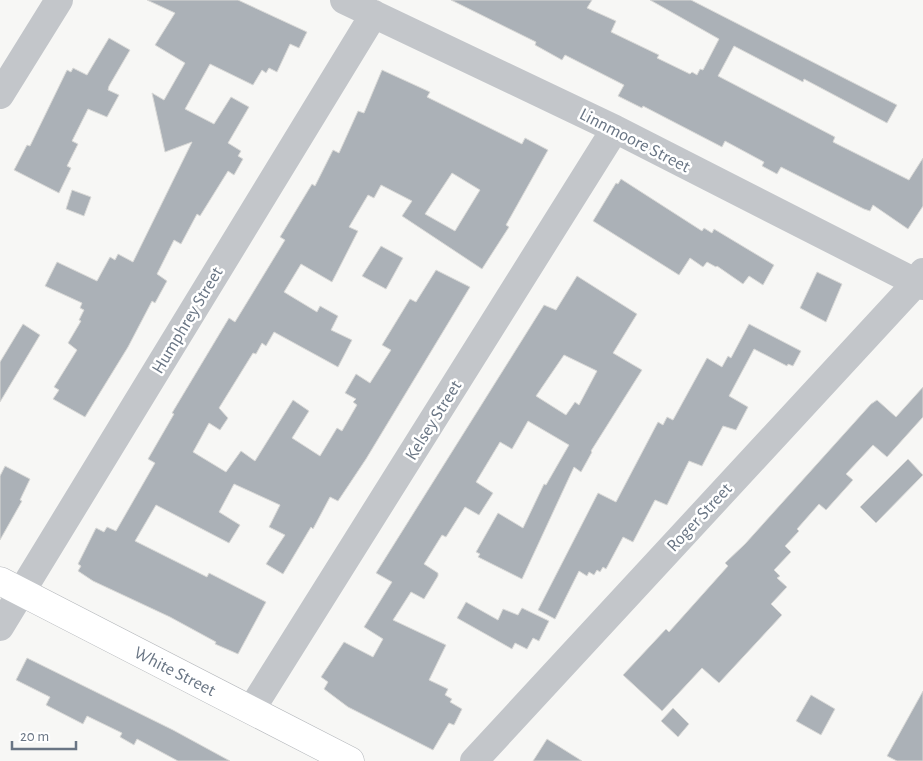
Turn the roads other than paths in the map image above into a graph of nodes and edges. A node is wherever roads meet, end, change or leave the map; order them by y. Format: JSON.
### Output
{"nodes":[{"id":1,"x":59,"y":0,"type":"edge"},
{"id":2,"x":344,"y":0,"type":"edge"},
{"id":3,"x":374,"y":14,"type":"junction"},
{"id":4,"x":0,"y":95,"type":"edge"},
{"id":5,"x":615,"y":129,"type":"junction"},
{"id":6,"x":921,"y":280,"type":"edge"},
{"id":7,"x":10,"y":586,"type":"edge"},
{"id":8,"x":0,"y":627,"type":"edge"},
{"id":9,"x":250,"y":710,"type":"junction"},
{"id":10,"x":350,"y":761,"type":"edge"},
{"id":11,"x":474,"y":761,"type":"edge"}],
"edges":[{"from":1,"to":4,"type":"street"},
{"from":2,"to":3,"type":"street","name":"Linnmoore Street"},
{"from":3,"to":5,"type":"street","name":"Linnmoore Street"},
{"from":3,"to":7,"type":"street","name":"Humphrey Street"},
{"from":5,"to":6,"type":"street","name":"Linnmoore Street"},
{"from":5,"to":9,"type":"street","name":"Kelsey Street"},
{"from":6,"to":11,"type":"street","name":"Roger Street"},
{"from":7,"to":8,"type":"street","name":"Humphrey Street"},
{"from":7,"to":9,"type":"main road","name":"White Street"},
{"from":9,"to":10,"type":"main road","name":"White Street"}]}
